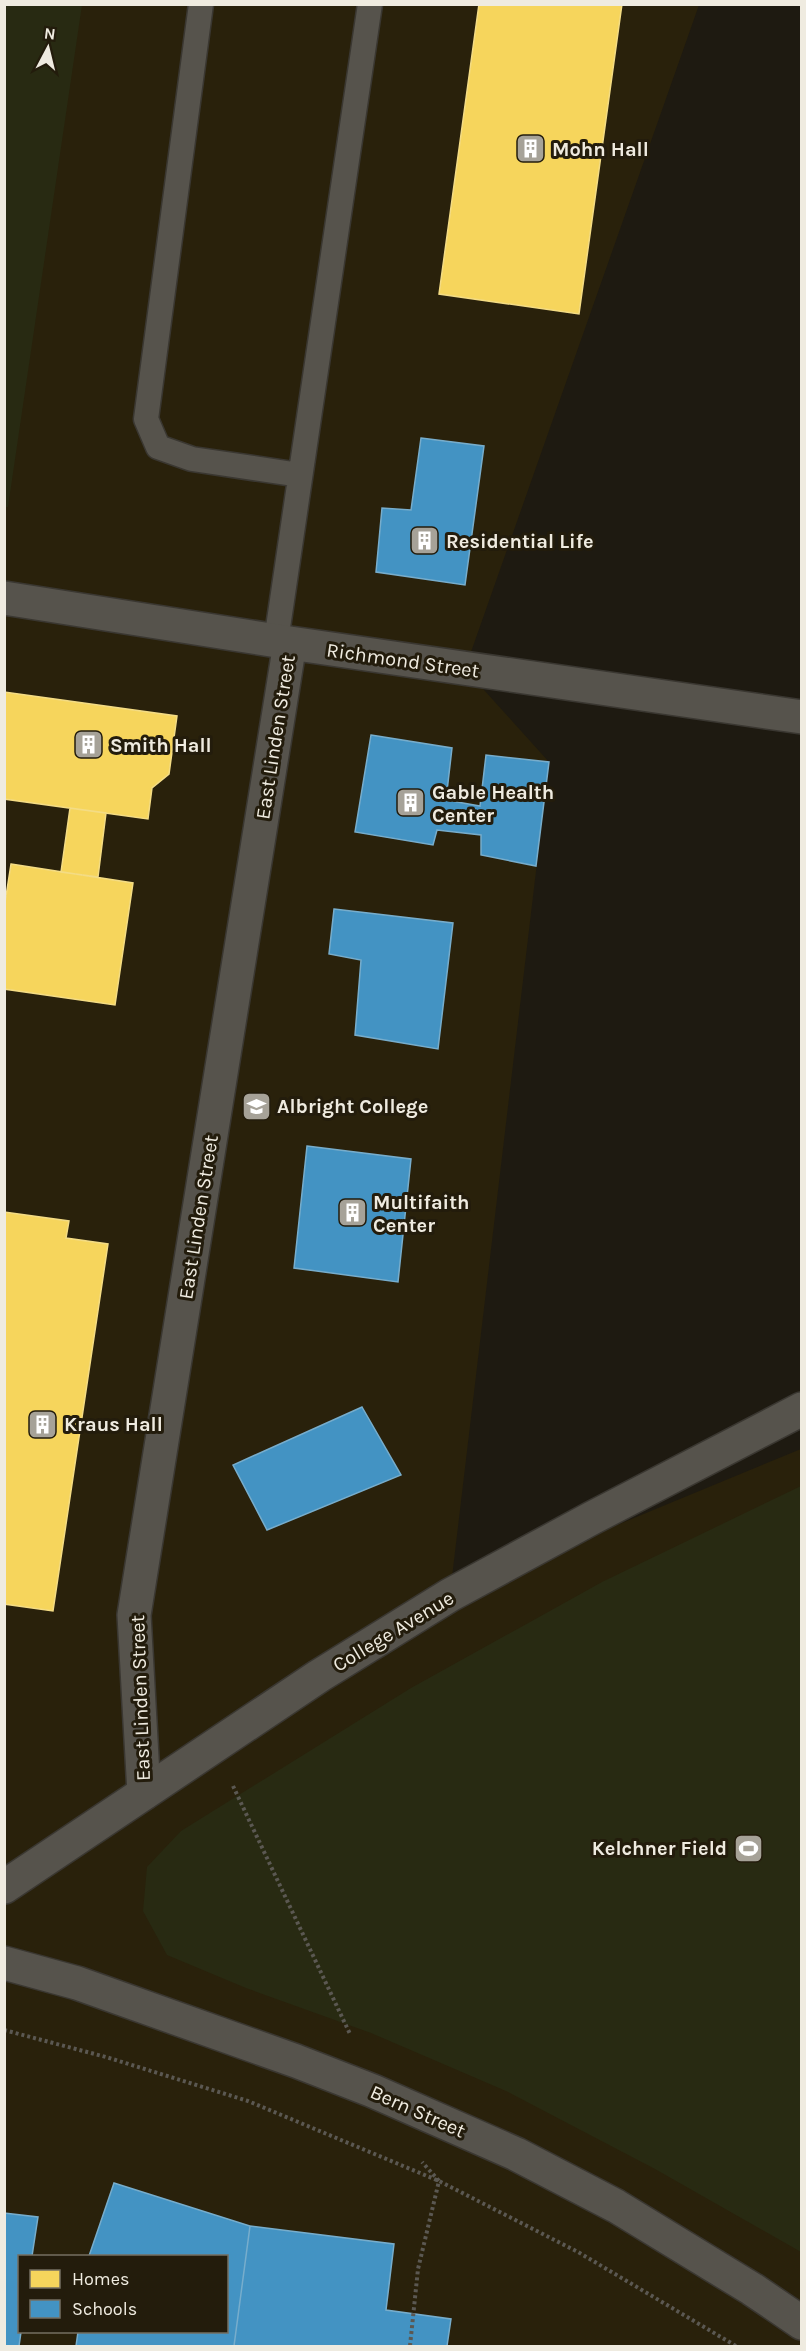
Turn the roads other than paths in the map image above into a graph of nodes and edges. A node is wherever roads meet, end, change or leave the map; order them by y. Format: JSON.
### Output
{"nodes":[{"id":1,"x":201,"y":4,"type":"edge"},
{"id":2,"x":370,"y":4,"type":"edge"},
{"id":3,"x":300,"y":475,"type":"junction"},
{"id":4,"x":4,"y":598,"type":"edge"},
{"id":5,"x":283,"y":642,"type":"junction"},
{"id":6,"x":801,"y":717,"type":"edge"},
{"id":7,"x":801,"y":1407,"type":"edge"},
{"id":8,"x":144,"y":1793,"type":"junction"},
{"id":9,"x":4,"y":1887,"type":"edge"},
{"id":10,"x":4,"y":1964,"type":"edge"},
{"id":11,"x":801,"y":2323,"type":"edge"}],
"edges":[{"from":1,"to":3,"type":"lane"},
{"from":2,"to":3,"type":"lane"},
{"from":3,"to":5,"type":"lane"},
{"from":4,"to":5,"type":"street","name":"Richmond Street"},
{"from":5,"to":6,"type":"street","name":"Richmond Street"},
{"from":5,"to":8,"type":"street","name":"East Linden Street"},
{"from":7,"to":8,"type":"street","name":"College Avenue"},
{"from":8,"to":9,"type":"street","name":"College Avenue"},
{"from":10,"to":11,"type":"street","name":"Bern Street"}]}
